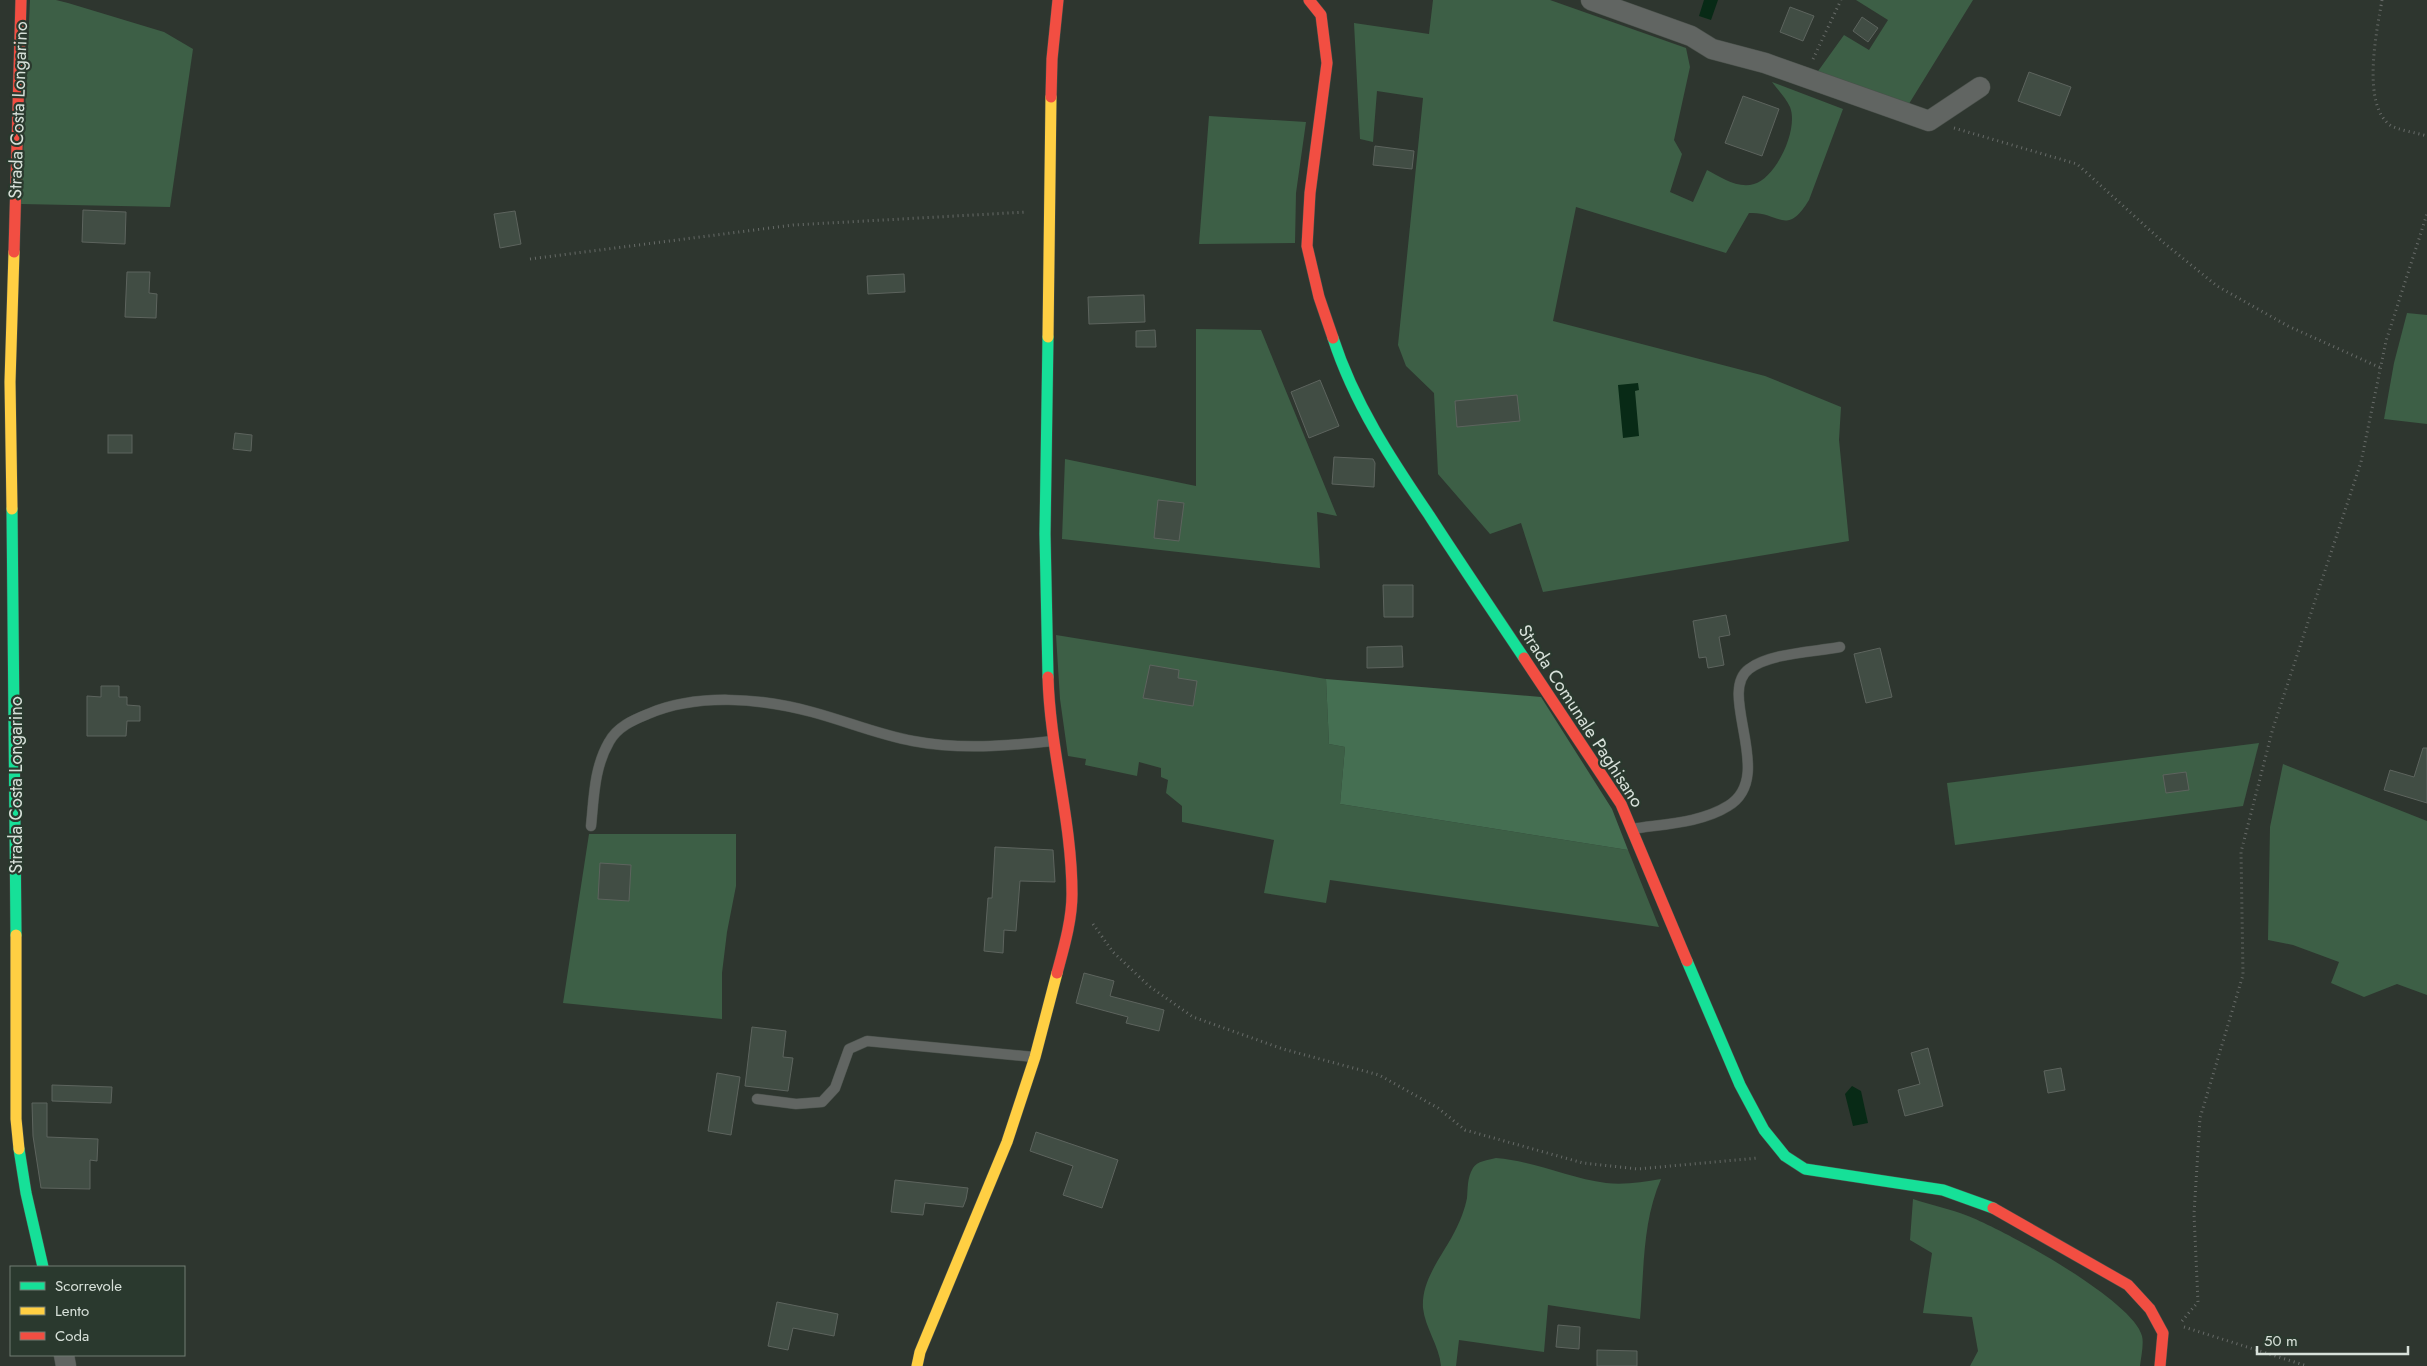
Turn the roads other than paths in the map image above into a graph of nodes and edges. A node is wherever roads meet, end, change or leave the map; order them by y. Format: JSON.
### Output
{"nodes":[{"id":1,"x":21,"y":0,"type":"edge"},
{"id":2,"x":1058,"y":0,"type":"edge"},
{"id":3,"x":1310,"y":0,"type":"edge"},
{"id":4,"x":1591,"y":0,"type":"edge"},
{"id":5,"x":1980,"y":87,"type":"dead end"},
{"id":6,"x":1840,"y":647,"type":"dead end"},
{"id":7,"x":1054,"y":741,"type":"junction"},
{"id":8,"x":591,"y":826,"type":"dead end"},
{"id":9,"x":1632,"y":829,"type":"junction"},
{"id":10,"x":1035,"y":1057,"type":"junction"},
{"id":11,"x":757,"y":1099,"type":"dead end"},
{"id":12,"x":43,"y":1266,"type":"edge"},
{"id":13,"x":917,"y":1366,"type":"edge"},
{"id":14,"x":2160,"y":1366,"type":"edge"}],
"edges":[{"from":1,"to":12,"type":"street","name":"Strada Costa Longarino"},
{"from":2,"to":7,"type":"street"},
{"from":3,"to":9,"type":"street","name":"Strada Comunale Paghisano"},
{"from":4,"to":5,"type":"street"},
{"from":6,"to":9,"type":"lane"},
{"from":7,"to":8,"type":"lane"},
{"from":7,"to":10,"type":"street"},
{"from":9,"to":14,"type":"street","name":"Strada Comunale Paghisano"},
{"from":10,"to":11,"type":"lane"},
{"from":10,"to":13,"type":"street"}]}
